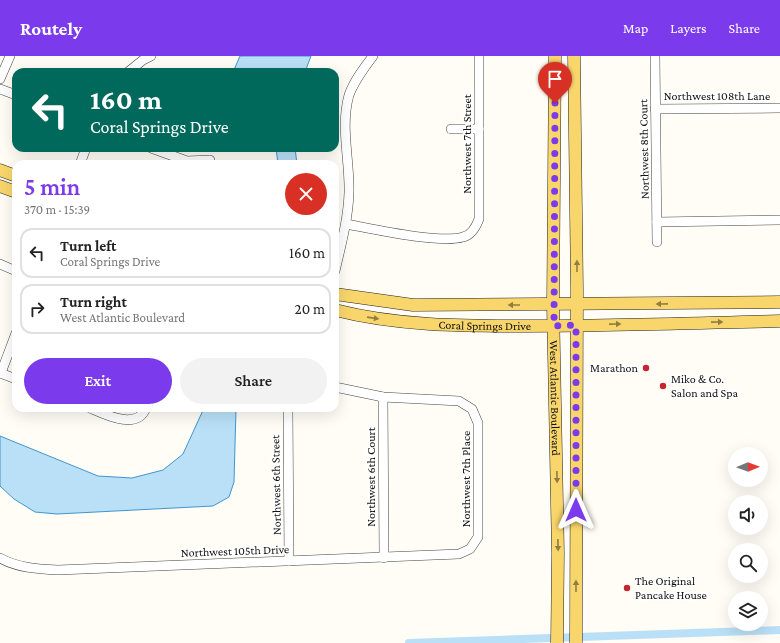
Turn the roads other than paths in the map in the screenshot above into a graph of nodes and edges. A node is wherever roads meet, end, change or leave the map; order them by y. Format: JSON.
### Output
{"nodes":[{"id":1,"x":10,"y":56,"type":"edge"},
{"id":2,"x":151,"y":56,"type":"edge"},
{"id":3,"x":373,"y":56,"type":"edge"},
{"id":4,"x":479,"y":56,"type":"edge"},
{"id":5,"x":555,"y":56,"type":"edge"},
{"id":6,"x":574,"y":56,"type":"edge"},
{"id":7,"x":655,"y":56,"type":"edge"},
{"id":8,"x":133,"y":68,"type":"edge"},
{"id":9,"x":0,"y":79,"type":"edge"},
{"id":10,"x":0,"y":89,"type":"edge"},
{"id":11,"x":12,"y":94,"type":"edge"},
{"id":12,"x":780,"y":108,"type":"edge"},
{"id":13,"x":655,"y":109,"type":"junction"},
{"id":14,"x":451,"y":129,"type":"dead end"},
{"id":15,"x":478,"y":129,"type":"junction"},
{"id":16,"x":162,"y":152,"type":"edge"},
{"id":17,"x":184,"y":160,"type":"edge"},
{"id":18,"x":0,"y":170,"type":"edge"},
{"id":19,"x":12,"y":174,"type":"edge"},
{"id":20,"x":0,"y":186,"type":"edge"},
{"id":21,"x":12,"y":190,"type":"edge"},
{"id":22,"x":780,"y":220,"type":"edge"},
{"id":23,"x":657,"y":222,"type":"junction"},
{"id":24,"x":346,"y":224,"type":"junction"},
{"id":25,"x":657,"y":242,"type":"dead end"},
{"id":26,"x":339,"y":254,"type":"edge"},
{"id":27,"x":0,"y":264,"type":"edge"},
{"id":28,"x":12,"y":268,"type":"edge"},
{"id":29,"x":339,"y":295,"type":"edge"},
{"id":30,"x":780,"y":302,"type":"edge"},
{"id":31,"x":554,"y":305,"type":"junction"},
{"id":32,"x":576,"y":305,"type":"junction"},
{"id":33,"x":339,"y":311,"type":"edge"},
{"id":34,"x":780,"y":321,"type":"edge"},
{"id":35,"x":576,"y":325,"type":"junction"},
{"id":36,"x":554,"y":326,"type":"junction"},
{"id":37,"x":12,"y":343,"type":"edge"},
{"id":38,"x":0,"y":373,"type":"edge"},
{"id":39,"x":12,"y":378,"type":"edge"},
{"id":40,"x":339,"y":388,"type":"edge"},
{"id":41,"x":383,"y":397,"type":"junction"},
{"id":42,"x":100,"y":412,"type":"edge"},
{"id":43,"x":143,"y":412,"type":"edge"},
{"id":44,"x":288,"y":412,"type":"edge"},
{"id":45,"x":470,"y":549,"type":"joint"},
{"id":46,"x":0,"y":558,"type":"edge"},
{"id":47,"x":384,"y":558,"type":"junction"},
{"id":48,"x":289,"y":561,"type":"junction"},
{"id":49,"x":557,"y":643,"type":"edge"},
{"id":50,"x":576,"y":643,"type":"edge"}],
"edges":[{"from":1,"to":9,"type":"street"},
{"from":2,"to":8,"type":"street"},
{"from":3,"to":24,"type":"street"},
{"from":4,"to":15,"type":"street","name":"Northwest 7th Street"},
{"from":5,"to":31,"type":"main road","name":"West Atlantic Boulevard"},
{"from":32,"to":6,"type":"main road","name":"West Atlantic Boulevard","one_way":true},
{"from":7,"to":13,"type":"street","name":"Northwest 8th Court"},
{"from":10,"to":11,"type":"street"},
{"from":12,"to":13,"type":"street","name":"Northwest 108th Lane"},
{"from":13,"to":23,"type":"street","name":"Northwest 8th Court"},
{"from":14,"to":15,"type":"street"},
{"from":15,"to":24,"type":"street","name":"Northwest 7th Street"},
{"from":16,"to":17,"type":"street"},
{"from":18,"to":19,"type":"main road"},
{"from":20,"to":21,"type":"main road"},
{"from":22,"to":23,"type":"street"},
{"from":23,"to":25,"type":"street","name":"Northwest 8th Court"},
{"from":24,"to":26,"type":"street"},
{"from":27,"to":28,"type":"street"},
{"from":31,"to":29,"type":"main road","name":"Coral Springs Drive","one_way":true},
{"from":30,"to":32,"type":"main road","name":"Coral Springs Drive","one_way":true},
{"from":31,"to":32,"type":"main road","name":"Coral Springs Drive"},
{"from":31,"to":36,"type":"main road","name":"West Atlantic Boulevard"},
{"from":32,"to":35,"type":"main road","name":"West Atlantic Boulevard"},
{"from":33,"to":36,"type":"main road","name":"Coral Springs Drive","one_way":true},
{"from":35,"to":34,"type":"main road","name":"Coral Springs Drive","one_way":true},
{"from":35,"to":36,"type":"main road","name":"Coral Springs Drive"},
{"from":50,"to":35,"type":"main road","name":"West Atlantic Boulevard","one_way":true},
{"from":36,"to":49,"type":"main road","name":"West Atlantic Boulevard","one_way":true},
{"from":37,"to":38,"type":"street"},
{"from":38,"to":39,"type":"street"},
{"from":40,"to":41,"type":"street"},
{"from":41,"to":45,"type":"street","name":"Northwest 7th Place"},
{"from":41,"to":47,"type":"street","name":"Northwest 6th Court"},
{"from":42,"to":43,"type":"street"},
{"from":44,"to":48,"type":"street","name":"Northwest 6th Street"},
{"from":45,"to":47,"type":"street","name":"Northwest 105th Drive"},
{"from":46,"to":48,"type":"street","name":"Northwest 105th Drive"},
{"from":47,"to":48,"type":"street","name":"Northwest 105th Drive"}]}
